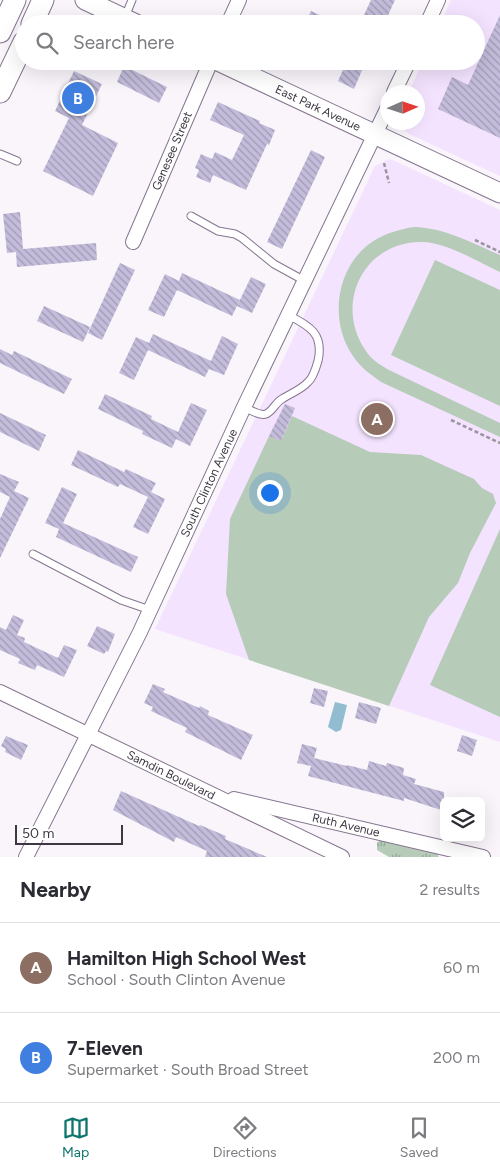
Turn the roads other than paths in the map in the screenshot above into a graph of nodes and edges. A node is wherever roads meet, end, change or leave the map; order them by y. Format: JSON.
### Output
{"nodes":[{"id":1,"x":15,"y":0,"type":"edge"},
{"id":2,"x":43,"y":0,"type":"edge"},
{"id":3,"x":84,"y":0,"type":"edge"},
{"id":4,"x":132,"y":0,"type":"edge"},
{"id":5,"x":240,"y":0,"type":"edge"},
{"id":6,"x":438,"y":0,"type":"edge"},
{"id":7,"x":36,"y":15,"type":"edge"},
{"id":8,"x":113,"y":15,"type":"edge"},
{"id":9,"x":129,"y":15,"type":"edge"},
{"id":10,"x":232,"y":15,"type":"edge"},
{"id":11,"x":431,"y":15,"type":"edge"},
{"id":12,"x":0,"y":32,"type":"edge"},
{"id":13,"x":15,"y":61,"type":"edge"},
{"id":14,"x":207,"y":70,"type":"edge"},
{"id":15,"x":237,"y":70,"type":"edge"},
{"id":16,"x":405,"y":70,"type":"edge"},
{"id":17,"x":397,"y":85,"type":"edge"},
{"id":18,"x":0,"y":92,"type":"edge"},
{"id":19,"x":380,"y":124,"type":"edge"},
{"id":20,"x":375,"y":134,"type":"junction"},
{"id":21,"x":0,"y":154,"type":"edge"},
{"id":22,"x":17,"y":161,"type":"dead end"},
{"id":23,"x":500,"y":194,"type":"edge"},
{"id":24,"x":191,"y":216,"type":"dead end"},
{"id":25,"x":133,"y":242,"type":"dead end"},
{"id":26,"x":305,"y":281,"type":"junction"},
{"id":27,"x":288,"y":315,"type":"junction"},
{"id":28,"x":244,"y":407,"type":"junction"},
{"id":29,"x":32,"y":554,"type":"dead end"},
{"id":30,"x":150,"y":610,"type":"junction"},
{"id":31,"x":0,"y":692,"type":"edge"},
{"id":32,"x":88,"y":734,"type":"junction"},
{"id":33,"x":209,"y":793,"type":"junction"},
{"id":34,"x":448,"y":853,"type":"edge"},
{"id":35,"x":26,"y":857,"type":"edge"},
{"id":36,"x":342,"y":857,"type":"edge"},
{"id":37,"x":483,"y":857,"type":"edge"}],
"edges":[{"from":1,"to":12,"type":"main road"},
{"from":2,"to":7,"type":"main road"},
{"from":3,"to":8,"type":"street"},
{"from":4,"to":9,"type":"lane"},
{"from":5,"to":10,"type":"street"},
{"from":6,"to":11,"type":"street"},
{"from":13,"to":18,"type":"main road"},
{"from":14,"to":25,"type":"street","name":"Genesee Street"},
{"from":15,"to":20,"type":"street","name":"East Park Avenue"},
{"from":16,"to":17,"type":"street"},
{"from":19,"to":20,"type":"street","name":"South Clinton Avenue"},
{"from":20,"to":23,"type":"street","name":"East Park Avenue"},
{"from":20,"to":26,"type":"street","name":"South Clinton Avenue"},
{"from":21,"to":22,"type":"lane"},
{"from":24,"to":26,"type":"lane"},
{"from":26,"to":27,"type":"street","name":"South Clinton Avenue"},
{"from":27,"to":28,"type":"street","name":"South Clinton Avenue"},
{"from":27,"to":28,"type":"lane"},
{"from":28,"to":30,"type":"street","name":"South Clinton Avenue"},
{"from":29,"to":30,"type":"lane"},
{"from":30,"to":32,"type":"street","name":"South Clinton Avenue"},
{"from":31,"to":32,"type":"street","name":"Samdin Boulevard"},
{"from":32,"to":33,"type":"street","name":"Samdin Boulevard"},
{"from":32,"to":35,"type":"street","name":"South Clinton Avenue"},
{"from":33,"to":34,"type":"street","name":"Ruth Avenue"},
{"from":33,"to":36,"type":"street","name":"Samdin Boulevard"},
{"from":34,"to":37,"type":"street","name":"Ruth Avenue"}]}
